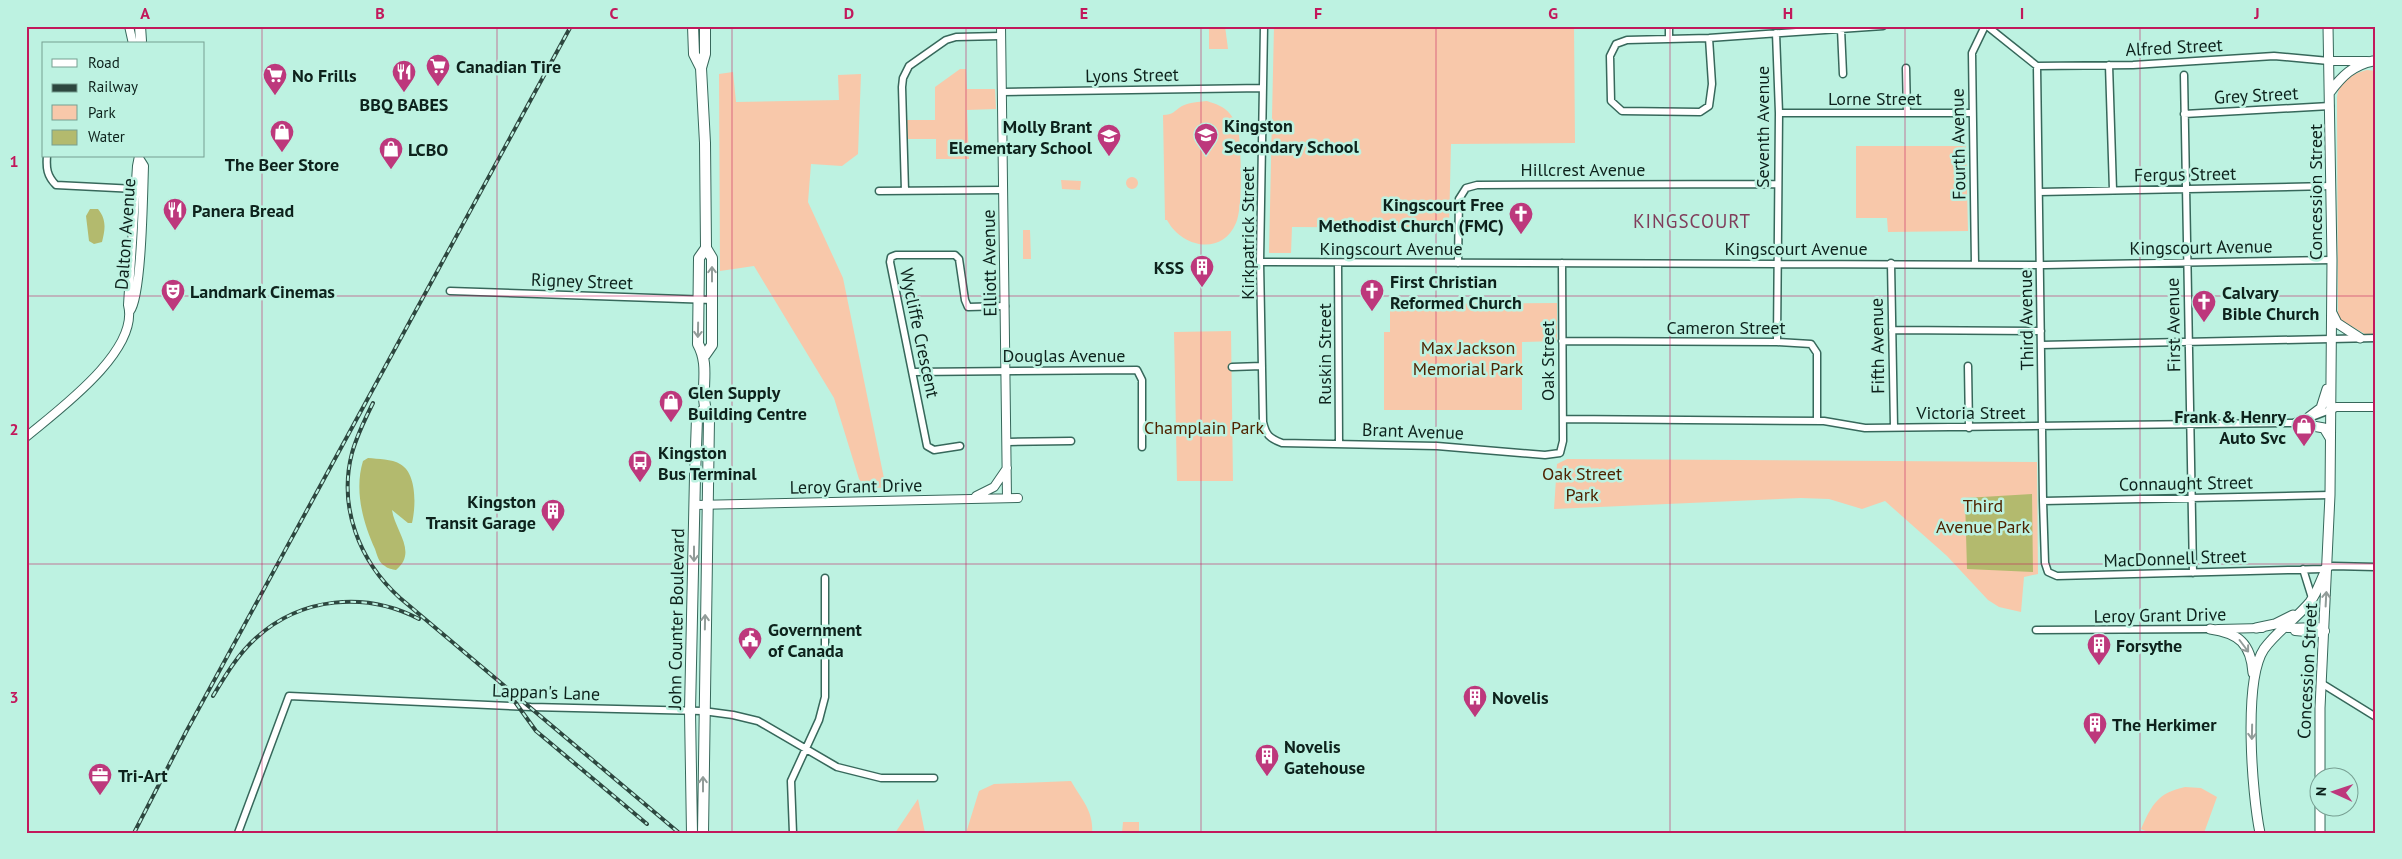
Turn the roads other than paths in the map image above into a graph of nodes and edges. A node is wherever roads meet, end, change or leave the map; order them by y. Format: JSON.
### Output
{"nodes":[{"id":1,"x":129,"y":26,"type":"edge"},
{"id":2,"x":136,"y":26,"type":"edge"},
{"id":3,"x":140,"y":26,"type":"edge"},
{"id":4,"x":693,"y":26,"type":"edge"},
{"id":5,"x":705,"y":26,"type":"edge"},
{"id":6,"x":1001,"y":26,"type":"edge"},
{"id":7,"x":1264,"y":26,"type":"edge"},
{"id":8,"x":1669,"y":26,"type":"edge"},
{"id":9,"x":1883,"y":26,"type":"edge"},
{"id":10,"x":1986,"y":26,"type":"edge"},
{"id":11,"x":2328,"y":26,"type":"edge"},
{"id":12,"x":1841,"y":29,"type":"junction"},
{"id":13,"x":1776,"y":33,"type":"junction"},
{"id":14,"x":1001,"y":36,"type":"junction"},
{"id":15,"x":1709,"y":38,"type":"junction"},
{"id":16,"x":1670,"y":39,"type":"junction"},
{"id":17,"x":137,"y":42,"type":"edge"},
{"id":18,"x":138,"y":42,"type":"edge"},
{"id":19,"x":138,"y":42,"type":"edge"},
{"id":20,"x":2329,"y":61,"type":"junction"},
{"id":21,"x":2374,"y":61,"type":"edge"},
{"id":22,"x":2109,"y":65,"type":"junction"},
{"id":23,"x":2036,"y":66,"type":"junction"},
{"id":24,"x":701,"y":68,"type":"junction"},
{"id":25,"x":1906,"y":68,"type":"dead end"},
{"id":26,"x":1843,"y":74,"type":"dead end"},
{"id":27,"x":2184,"y":75,"type":"dead end"},
{"id":28,"x":1263,"y":88,"type":"junction"},
{"id":29,"x":1002,"y":92,"type":"junction"},
{"id":30,"x":2330,"y":92,"type":"junction"},
{"id":31,"x":2330,"y":106,"type":"junction"},
{"id":32,"x":1779,"y":113,"type":"junction"},
{"id":33,"x":1907,"y":113,"type":"junction"},
{"id":34,"x":1972,"y":113,"type":"junction"},
{"id":35,"x":2184,"y":114,"type":"junction"},
{"id":36,"x":46,"y":158,"type":"edge"},
{"id":37,"x":139,"y":158,"type":"edge"},
{"id":38,"x":140,"y":158,"type":"edge"},
{"id":39,"x":1778,"y":184,"type":"junction"},
{"id":40,"x":2331,"y":186,"type":"junction"},
{"id":41,"x":136,"y":189,"type":"junction"},
{"id":42,"x":2186,"y":189,"type":"junction"},
{"id":43,"x":1003,"y":190,"type":"junction"},
{"id":44,"x":2112,"y":190,"type":"junction"},
{"id":45,"x":879,"y":191,"type":"dead end"},
{"id":46,"x":905,"y":191,"type":"junction"},
{"id":47,"x":2039,"y":192,"type":"junction"},
{"id":48,"x":706,"y":248,"type":"junction"},
{"id":49,"x":2332,"y":260,"type":"junction"},
{"id":50,"x":1260,"y":262,"type":"junction"},
{"id":51,"x":2187,"y":262,"type":"junction"},
{"id":52,"x":1338,"y":263,"type":"junction"},
{"id":53,"x":1458,"y":263,"type":"junction"},
{"id":54,"x":1562,"y":263,"type":"junction"},
{"id":55,"x":1778,"y":263,"type":"junction"},
{"id":56,"x":1891,"y":263,"type":"junction"},
{"id":57,"x":1975,"y":264,"type":"junction"},
{"id":58,"x":2040,"y":265,"type":"junction"},
{"id":59,"x":450,"y":291,"type":"dead end"},
{"id":60,"x":699,"y":300,"type":"junction"},
{"id":61,"x":712,"y":300,"type":"junction"},
{"id":62,"x":1005,"y":306,"type":"junction"},
{"id":63,"x":2331,"y":310,"type":"junction"},
{"id":64,"x":130,"y":311,"type":"junction"},
{"id":65,"x":1892,"y":330,"type":"junction"},
{"id":66,"x":2041,"y":331,"type":"junction"},
{"id":67,"x":2330,"y":338,"type":"junction"},
{"id":68,"x":2360,"y":338,"type":"junction"},
{"id":69,"x":2376,"y":338,"type":"edge"},
{"id":70,"x":1562,"y":341,"type":"junction"},
{"id":71,"x":1777,"y":342,"type":"junction"},
{"id":72,"x":2189,"y":342,"type":"junction"},
{"id":73,"x":2041,"y":345,"type":"junction"},
{"id":74,"x":705,"y":355,"type":"junction"},
{"id":75,"x":1232,"y":366,"type":"dead end"},
{"id":76,"x":1262,"y":366,"type":"junction"},
{"id":77,"x":1968,"y":366,"type":"dead end"},
{"id":78,"x":1006,"y":370,"type":"junction"},
{"id":79,"x":913,"y":372,"type":"junction"},
{"id":80,"x":2330,"y":379,"type":"junction"},
{"id":81,"x":2376,"y":406,"type":"edge"},
{"id":82,"x":704,"y":409,"type":"junction"},
{"id":83,"x":2330,"y":410,"type":"junction"},
{"id":84,"x":2309,"y":417,"type":"junction"},
{"id":85,"x":1563,"y":419,"type":"junction"},
{"id":86,"x":1817,"y":421,"type":"junction"},
{"id":87,"x":2296,"y":423,"type":"junction"},
{"id":88,"x":2190,"y":425,"type":"junction"},
{"id":89,"x":1894,"y":427,"type":"junction"},
{"id":90,"x":2042,"y":427,"type":"junction"},
{"id":91,"x":1969,"y":428,"type":"junction"},
{"id":92,"x":26,"y":437,"type":"edge"},
{"id":93,"x":1270,"y":438,"type":"joint"},
{"id":94,"x":2330,"y":438,"type":"junction"},
{"id":95,"x":1071,"y":441,"type":"dead end"},
{"id":96,"x":1008,"y":442,"type":"junction"},
{"id":97,"x":1339,"y":444,"type":"junction"},
{"id":98,"x":960,"y":446,"type":"dead end"},
{"id":99,"x":1142,"y":447,"type":"dead end"},
{"id":100,"x":1556,"y":455,"type":"joint"},
{"id":101,"x":1007,"y":466,"type":"junction"},
{"id":102,"x":2330,"y":495,"type":"junction"},
{"id":103,"x":1007,"y":498,"type":"junction"},
{"id":104,"x":1018,"y":498,"type":"dead end"},
{"id":105,"x":2193,"y":498,"type":"junction"},
{"id":106,"x":966,"y":499,"type":"junction"},
{"id":107,"x":2043,"y":501,"type":"junction"},
{"id":108,"x":695,"y":505,"type":"junction"},
{"id":109,"x":708,"y":505,"type":"junction"},
{"id":110,"x":2328,"y":567,"type":"junction"},
{"id":111,"x":2376,"y":567,"type":"edge"},
{"id":112,"x":2303,"y":569,"type":"junction"},
{"id":113,"x":2048,"y":572,"type":"joint"},
{"id":114,"x":2193,"y":573,"type":"junction"},
{"id":115,"x":825,"y":578,"type":"dead end"},
{"id":116,"x":2312,"y":598,"type":"junction"},
{"id":117,"x":2304,"y":609,"type":"junction"},
{"id":118,"x":2256,"y":628,"type":"junction"},
{"id":119,"x":2284,"y":628,"type":"junction"},
{"id":120,"x":2210,"y":629,"type":"junction"},
{"id":121,"x":2036,"y":630,"type":"dead end"},
{"id":122,"x":2325,"y":631,"type":"junction"},
{"id":123,"x":2253,"y":683,"type":"junction"},
{"id":124,"x":2321,"y":683,"type":"junction"},
{"id":125,"x":690,"y":711,"type":"junction"},
{"id":126,"x":703,"y":711,"type":"junction"},
{"id":127,"x":2376,"y":717,"type":"edge"},
{"id":128,"x":806,"y":749,"type":"junction"},
{"id":129,"x":2320,"y":766,"type":"edge"},
{"id":130,"x":934,"y":778,"type":"dead end"},
{"id":131,"x":2320,"y":816,"type":"edge"},
{"id":132,"x":238,"y":833,"type":"edge"},
{"id":133,"x":692,"y":833,"type":"edge"},
{"id":134,"x":703,"y":833,"type":"edge"},
{"id":135,"x":793,"y":833,"type":"edge"},
{"id":136,"x":2260,"y":833,"type":"edge"},
{"id":137,"x":2320,"y":833,"type":"edge"}],
"edges":[{"from":1,"to":17,"type":"street"},
{"from":2,"to":18,"type":"street"},
{"from":3,"to":19,"type":"main road"},
{"from":4,"to":24,"type":"main road"},
{"from":5,"to":24,"type":"main road"},
{"from":6,"to":14,"type":"street","name":"Elliott Avenue"},
{"from":7,"to":28,"type":"street","name":"Kirkpatrick Street"},
{"from":8,"to":16,"type":"street"},
{"from":9,"to":12,"type":"street"},
{"from":10,"to":23,"type":"street"},
{"from":10,"to":34,"type":"street","name":"Fourth Avenue"},
{"from":11,"to":20,"type":"main road","name":"Concession Street"},
{"from":12,"to":13,"type":"street"},
{"from":12,"to":26,"type":"street"},
{"from":13,"to":15,"type":"street"},
{"from":13,"to":32,"type":"street","name":"Seventh Avenue"},
{"from":14,"to":29,"type":"street","name":"Elliott Avenue"},
{"from":14,"to":46,"type":"street"},
{"from":15,"to":16,"type":"street"},
{"from":15,"to":16,"type":"street"},
{"from":20,"to":21,"type":"street","name":"Alfred Street"},
{"from":20,"to":22,"type":"street","name":"Alfred Street"},
{"from":20,"to":30,"type":"main road","name":"Concession Street"},
{"from":21,"to":30,"type":"main road"},
{"from":22,"to":23,"type":"street","name":"Alfred Street"},
{"from":22,"to":44,"type":"street"},
{"from":23,"to":47,"type":"street","name":"Third Avenue"},
{"from":24,"to":48,"type":"main road","name":"John Counter Boulevard"},
{"from":25,"to":33,"type":"street"},
{"from":27,"to":35,"type":"street","name":"First Avenue"},
{"from":28,"to":29,"type":"street","name":"Lyons Street"},
{"from":28,"to":50,"type":"street","name":"Kirkpatrick Street"},
{"from":29,"to":43,"type":"street","name":"Elliott Avenue"},
{"from":30,"to":31,"type":"main road","name":"Concession Street"},
{"from":31,"to":35,"type":"street","name":"Grey Street"},
{"from":31,"to":40,"type":"main road","name":"Concession Street"},
{"from":32,"to":33,"type":"street","name":"Lorne Street"},
{"from":32,"to":39,"type":"street","name":"Seventh Avenue"},
{"from":33,"to":34,"type":"street","name":"Lorne Street"},
{"from":34,"to":57,"type":"street","name":"Fourth Avenue"},
{"from":35,"to":42,"type":"street","name":"First Avenue"},
{"from":36,"to":41,"type":"street"},
{"from":37,"to":41,"type":"street","name":"Dalton Avenue"},
{"from":38,"to":64,"type":"street","name":"Dalton Avenue"},
{"from":39,"to":53,"type":"street","name":"Hillcrest Avenue"},
{"from":39,"to":55,"type":"street","name":"Seventh Avenue"},
{"from":40,"to":42,"type":"street","name":"Fergus Street"},
{"from":40,"to":49,"type":"main road","name":"Concession Street"},
{"from":41,"to":64,"type":"street","name":"Dalton Avenue"},
{"from":42,"to":44,"type":"street","name":"Fergus Street"},
{"from":42,"to":51,"type":"street","name":"First Avenue"},
{"from":43,"to":46,"type":"street"},
{"from":43,"to":62,"type":"street","name":"Elliott Avenue"},
{"from":44,"to":47,"type":"street","name":"Fergus Street"},
{"from":45,"to":46,"type":"street"},
{"from":47,"to":58,"type":"street","name":"Third Avenue"},
{"from":48,"to":60,"type":"main road","name":"John Counter Boulevard"},
{"from":61,"to":48,"type":"main road","name":"John Counter Boulevard","one_way":true},
{"from":49,"to":51,"type":"street","name":"Kingscourt Avenue"},
{"from":49,"to":63,"type":"main road","name":"Concession Street"},
{"from":50,"to":52,"type":"street","name":"Kingscourt Avenue"},
{"from":50,"to":76,"type":"street","name":"Kirkpatrick Street"},
{"from":51,"to":58,"type":"street","name":"Kingscourt Avenue"},
{"from":51,"to":72,"type":"street","name":"First Avenue"},
{"from":52,"to":53,"type":"street","name":"Kingscourt Avenue"},
{"from":52,"to":97,"type":"street","name":"Ruskin Street"},
{"from":53,"to":54,"type":"street","name":"Kingscourt Avenue"},
{"from":54,"to":55,"type":"street","name":"Kingscourt Avenue"},
{"from":54,"to":70,"type":"street","name":"Oak Street"},
{"from":55,"to":56,"type":"street","name":"Kingscourt Avenue"},
{"from":55,"to":71,"type":"street","name":"Seventh Avenue"},
{"from":56,"to":57,"type":"street","name":"Kingscourt Avenue"},
{"from":56,"to":65,"type":"street","name":"Fifth Avenue"},
{"from":57,"to":58,"type":"street","name":"Kingscourt Avenue"},
{"from":58,"to":66,"type":"street","name":"Third Avenue"},
{"from":59,"to":60,"type":"street","name":"Rigney Street"},
{"from":60,"to":61,"type":"street","name":"Rigney Street"},
{"from":60,"to":74,"type":"main road","name":"John Counter Boulevard","one_way":true},
{"from":61,"to":74,"type":"main road","name":"John Counter Boulevard"},
{"from":62,"to":78,"type":"street","name":"Elliott Avenue"},
{"from":62,"to":79,"type":"street","name":"Wycliffe Crescent"},
{"from":63,"to":67,"type":"main road","name":"Concession Street"},
{"from":63,"to":68,"type":"main road"},
{"from":64,"to":92,"type":"street","name":"Dalton Avenue"},
{"from":65,"to":66,"type":"street"},
{"from":65,"to":89,"type":"street","name":"Fifth Avenue"},
{"from":66,"to":73,"type":"street","name":"Third Avenue"},
{"from":67,"to":68,"type":"street"},
{"from":67,"to":72,"type":"street"},
{"from":67,"to":80,"type":"main road","name":"Concession Street"},
{"from":68,"to":69,"type":"street"},
{"from":70,"to":71,"type":"street","name":"Cameron Street"},
{"from":70,"to":85,"type":"street","name":"Oak Street"},
{"from":71,"to":86,"type":"street","name":"Cameron Street"},
{"from":72,"to":73,"type":"street"},
{"from":72,"to":88,"type":"street","name":"First Avenue"},
{"from":73,"to":90,"type":"street","name":"Third Avenue"},
{"from":74,"to":82,"type":"main road","name":"John Counter Boulevard"},
{"from":75,"to":76,"type":"street"},
{"from":76,"to":93,"type":"street","name":"Kirkpatrick Street"},
{"from":77,"to":91,"type":"street"},
{"from":78,"to":79,"type":"street","name":"Douglas Avenue"},
{"from":78,"to":96,"type":"street","name":"Elliott Avenue"},
{"from":78,"to":99,"type":"street","name":"Douglas Avenue"},
{"from":79,"to":98,"type":"street","name":"Wycliffe Crescent"},
{"from":80,"to":83,"type":"main road","name":"Concession Street"},
{"from":80,"to":84,"type":"main road"},
{"from":81,"to":83,"type":"street","name":"Victoria Street"},
{"from":82,"to":108,"type":"main road","name":"John Counter Boulevard"},
{"from":82,"to":109,"type":"main road","name":"John Counter Boulevard"},
{"from":83,"to":84,"type":"street","name":"Victoria Street"},
{"from":83,"to":94,"type":"main road","name":"Concession Street"},
{"from":84,"to":87,"type":"street","name":"Victoria Street"},
{"from":85,"to":86,"type":"street","name":"Victoria Street"},
{"from":85,"to":100,"type":"street","name":"Oak Street"},
{"from":86,"to":89,"type":"street","name":"Victoria Street"},
{"from":87,"to":88,"type":"street","name":"Victoria Street"},
{"from":87,"to":94,"type":"main road"},
{"from":88,"to":90,"type":"street","name":"Victoria Street"},
{"from":88,"to":105,"type":"street","name":"First Avenue"},
{"from":89,"to":91,"type":"street","name":"Victoria Street"},
{"from":90,"to":91,"type":"street","name":"Victoria Street"},
{"from":90,"to":107,"type":"street","name":"Third Avenue"},
{"from":93,"to":97,"type":"street","name":"Brant Avenue"},
{"from":94,"to":102,"type":"main road","name":"Concession Street"},
{"from":95,"to":96,"type":"street"},
{"from":96,"to":101,"type":"street","name":"Elliott Avenue"},
{"from":97,"to":100,"type":"street","name":"Brant Avenue"},
{"from":101,"to":103,"type":"street","name":"Elliott Avenue"},
{"from":101,"to":106,"type":"street"},
{"from":102,"to":105,"type":"street","name":"Connaught Street"},
{"from":102,"to":110,"type":"main road","name":"Concession Street"},
{"from":103,"to":104,"type":"street","name":"Leroy Grant Drive"},
{"from":103,"to":106,"type":"street","name":"Leroy Grant Drive"},
{"from":105,"to":107,"type":"street","name":"Connaught Street"},
{"from":105,"to":114,"type":"street","name":"First Avenue"},
{"from":106,"to":109,"type":"street","name":"Leroy Grant Drive"},
{"from":107,"to":113,"type":"street","name":"Third Avenue"},
{"from":108,"to":109,"type":"street","name":"Leroy Grant Drive"},
{"from":108,"to":125,"type":"main road","name":"John Counter Boulevard","one_way":true},
{"from":126,"to":109,"type":"main road","name":"John Counter Boulevard","one_way":true},
{"from":110,"to":111,"type":"street","name":"MacDonnell Street"},
{"from":110,"to":112,"type":"street","name":"MacDonnell Street"},
{"from":110,"to":116,"type":"main road","name":"Concession Street"},
{"from":122,"to":110,"type":"main road","name":"Concession Street","one_way":true},
{"from":112,"to":114,"type":"street","name":"MacDonnell Street"},
{"from":112,"to":116,"type":"street"},
{"from":113,"to":114,"type":"street","name":"MacDonnell Street"},
{"from":115,"to":128,"type":"street"},
{"from":116,"to":117,"type":"main road","name":"Concession Street"},
{"from":117,"to":118,"type":"main road"},
{"from":117,"to":119,"type":"main road","name":"Concession Street"},
{"from":118,"to":119,"type":"street","name":"Leroy Grant Drive"},
{"from":118,"to":120,"type":"street","name":"Leroy Grant Drive"},
{"from":119,"to":122,"type":"street","name":"Leroy Grant Drive"},
{"from":119,"to":123,"type":"main road","name":"Concession Street"},
{"from":120,"to":121,"type":"street","name":"Leroy Grant Drive"},
{"from":120,"to":123,"type":"main road","one_way":true},
{"from":122,"to":124,"type":"main road","name":"Concession Street"},
{"from":123,"to":136,"type":"main road","name":"Concession Street","one_way":true},
{"from":124,"to":127,"type":"street"},
{"from":124,"to":129,"type":"main road","name":"Concession Street"},
{"from":125,"to":126,"type":"street","name":"Lappan's Lane"},
{"from":125,"to":132,"type":"street","name":"Lappan's Lane"},
{"from":125,"to":133,"type":"main road","name":"John Counter Boulevard"},
{"from":126,"to":128,"type":"street","name":"Lappan's Lane"},
{"from":134,"to":126,"type":"main road","name":"John Counter Boulevard","one_way":true},
{"from":128,"to":130,"type":"street","name":"Lappan's Lane"},
{"from":128,"to":135,"type":"street"},
{"from":131,"to":137,"type":"main road"}]}
